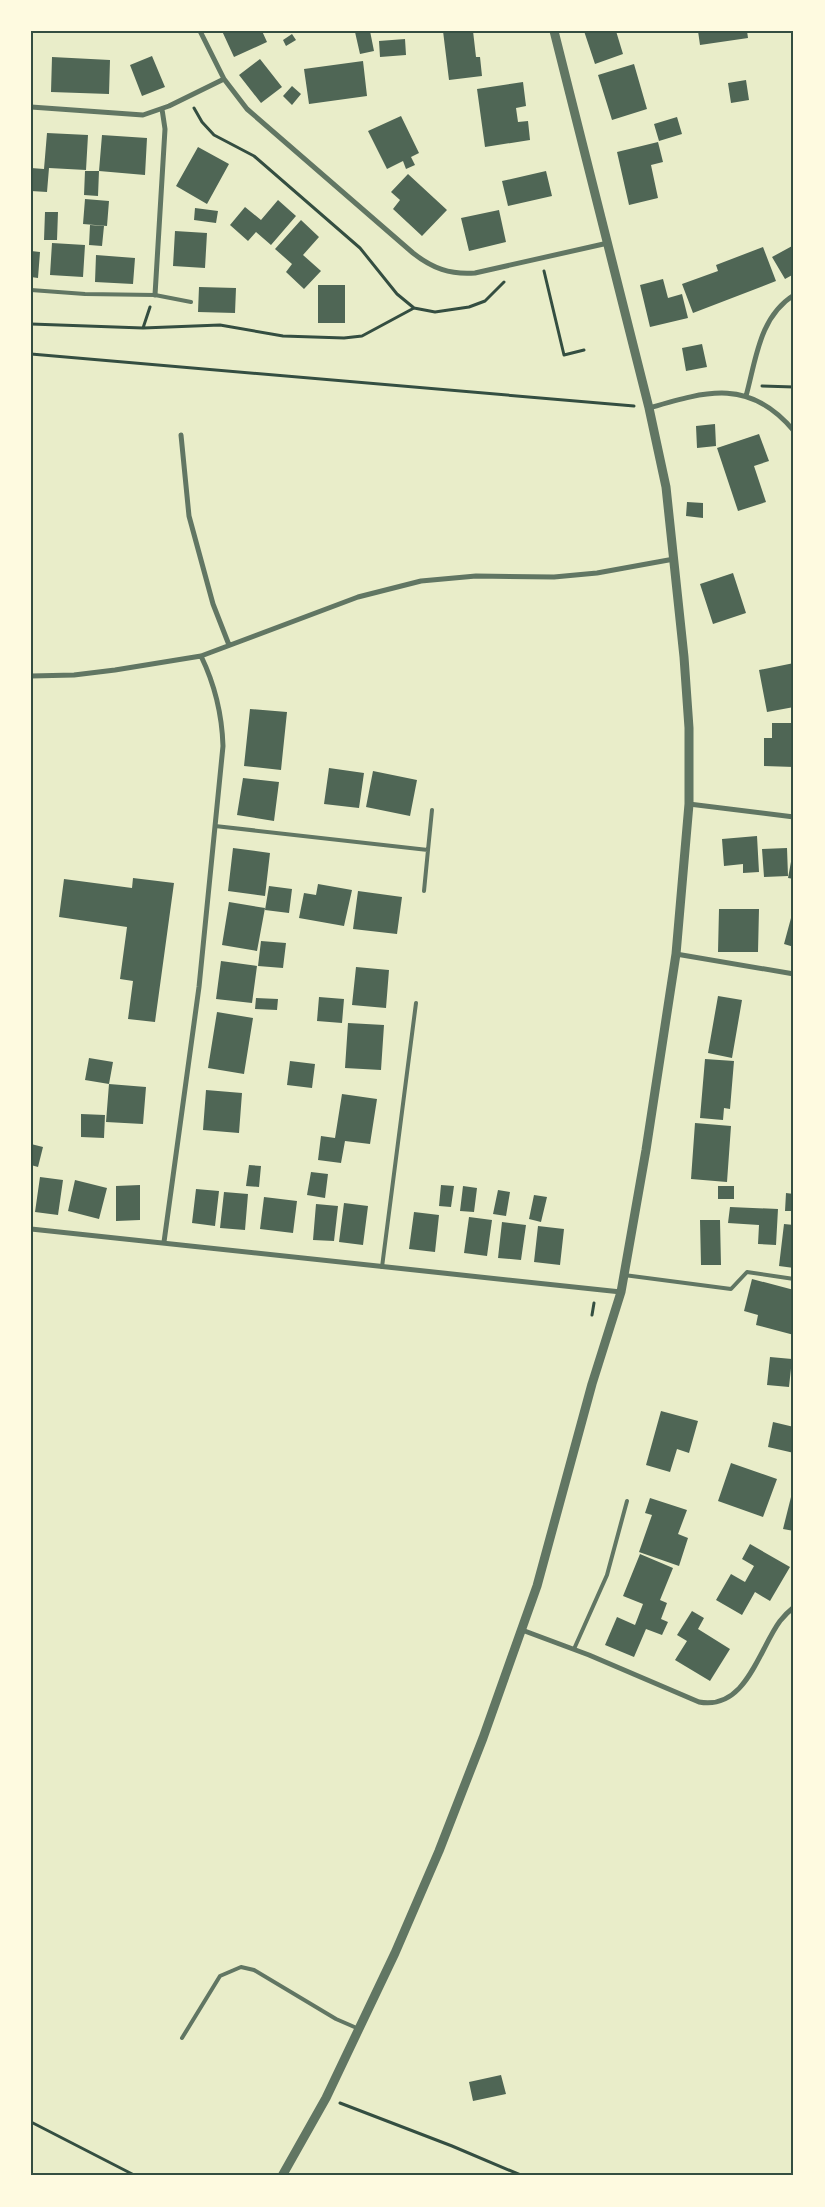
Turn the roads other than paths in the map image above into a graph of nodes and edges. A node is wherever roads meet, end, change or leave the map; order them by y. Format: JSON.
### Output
{"nodes":[{"id":1,"x":200,"y":31,"type":"edge"},
{"id":2,"x":554,"y":31,"type":"edge"},
{"id":3,"x":224,"y":79,"type":"junction"},
{"id":4,"x":31,"y":107,"type":"edge"},
{"id":5,"x":162,"y":109,"type":"junction"},
{"id":6,"x":609,"y":243,"type":"junction"},
{"id":7,"x":31,"y":290,"type":"edge"},
{"id":8,"x":155,"y":295,"type":"junction"},
{"id":9,"x":794,"y":295,"type":"edge"},
{"id":10,"x":191,"y":302,"type":"dead end"},
{"id":11,"x":746,"y":396,"type":"junction"},
{"id":12,"x":649,"y":408,"type":"junction"},
{"id":13,"x":794,"y":431,"type":"edge"},
{"id":14,"x":181,"y":435,"type":"dead end"},
{"id":15,"x":674,"y":559,"type":"junction"},
{"id":16,"x":229,"y":645,"type":"junction"},
{"id":17,"x":201,"y":656,"type":"junction"},
{"id":18,"x":31,"y":676,"type":"edge"},
{"id":19,"x":689,"y":804,"type":"junction"},
{"id":20,"x":432,"y":810,"type":"dead end"},
{"id":21,"x":794,"y":816,"type":"edge"},
{"id":22,"x":215,"y":826,"type":"junction"},
{"id":23,"x":428,"y":850,"type":"junction"},
{"id":24,"x":424,"y":891,"type":"dead end"},
{"id":25,"x":676,"y":954,"type":"junction"},
{"id":26,"x":794,"y":974,"type":"edge"},
{"id":27,"x":416,"y":1003,"type":"dead end"},
{"id":28,"x":31,"y":1229,"type":"edge"},
{"id":29,"x":164,"y":1242,"type":"junction"},
{"id":30,"x":382,"y":1267,"type":"junction"},
{"id":31,"x":624,"y":1274,"type":"junction"},
{"id":32,"x":794,"y":1279,"type":"edge"},
{"id":33,"x":620,"y":1292,"type":"junction"},
{"id":34,"x":627,"y":1501,"type":"dead end"},
{"id":35,"x":794,"y":1607,"type":"edge"},
{"id":36,"x":522,"y":1630,"type":"junction"},
{"id":37,"x":574,"y":1649,"type":"junction"},
{"id":38,"x":359,"y":2029,"type":"junction"},
{"id":39,"x":182,"y":2038,"type":"dead end"},
{"id":40,"x":282,"y":2176,"type":"edge"}],
"edges":[{"from":1,"to":3,"type":"street"},
{"from":2,"to":6,"type":"street"},
{"from":3,"to":5,"type":"street"},
{"from":3,"to":6,"type":"street"},
{"from":4,"to":5,"type":"street"},
{"from":5,"to":8,"type":"street"},
{"from":6,"to":12,"type":"street"},
{"from":7,"to":8,"type":"lane"},
{"from":8,"to":10,"type":"lane"},
{"from":9,"to":11,"type":"street"},
{"from":11,"to":12,"type":"street"},
{"from":11,"to":13,"type":"street"},
{"from":12,"to":15,"type":"street"},
{"from":14,"to":16,"type":"street"},
{"from":15,"to":16,"type":"street"},
{"from":15,"to":19,"type":"street"},
{"from":16,"to":17,"type":"street"},
{"from":17,"to":18,"type":"street"},
{"from":17,"to":22,"type":"street"},
{"from":19,"to":21,"type":"street"},
{"from":19,"to":25,"type":"street"},
{"from":20,"to":23,"type":"lane"},
{"from":22,"to":23,"type":"lane"},
{"from":22,"to":29,"type":"street"},
{"from":23,"to":24,"type":"lane"},
{"from":25,"to":26,"type":"street"},
{"from":25,"to":31,"type":"street"},
{"from":27,"to":30,"type":"lane"},
{"from":28,"to":29,"type":"street"},
{"from":29,"to":30,"type":"street"},
{"from":30,"to":33,"type":"street"},
{"from":31,"to":32,"type":"lane"},
{"from":31,"to":33,"type":"street"},
{"from":33,"to":36,"type":"street"},
{"from":34,"to":37,"type":"lane"},
{"from":35,"to":37,"type":"street"},
{"from":36,"to":37,"type":"street"},
{"from":36,"to":38,"type":"street"},
{"from":38,"to":39,"type":"lane"},
{"from":38,"to":40,"type":"street"}]}
